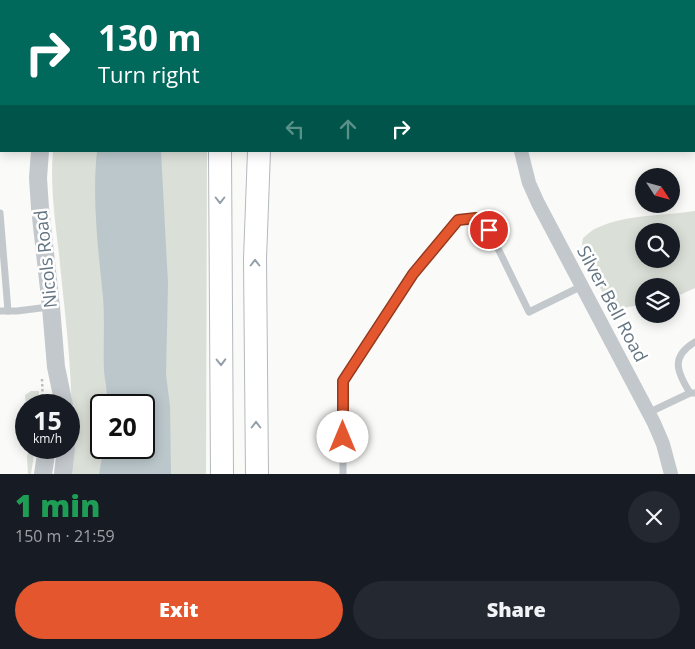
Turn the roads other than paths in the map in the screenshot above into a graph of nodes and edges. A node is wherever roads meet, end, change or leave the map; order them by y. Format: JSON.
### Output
{"nodes":[{"id":1,"x":40,"y":152,"type":"edge"},
{"id":2,"x":220,"y":152,"type":"edge"},
{"id":3,"x":260,"y":152,"type":"edge"},
{"id":4,"x":521,"y":152,"type":"edge"},
{"id":5,"x":0,"y":213,"type":"edge"},
{"id":6,"x":582,"y":286,"type":"junction"},
{"id":7,"x":51,"y":306,"type":"junction"},
{"id":8,"x":4,"y":311,"type":"edge"},
{"id":9,"x":695,"y":342,"type":"edge"},
{"id":10,"x":56,"y":367,"type":"junction"},
{"id":11,"x":692,"y":393,"type":"edge"},
{"id":12,"x":53,"y":394,"type":"edge"},
{"id":13,"x":62,"y":394,"type":"edge"},
{"id":14,"x":648,"y":413,"type":"junction"},
{"id":15,"x":45,"y":459,"type":"edge"},
{"id":16,"x":65,"y":459,"type":"edge"},
{"id":17,"x":43,"y":474,"type":"edge"},
{"id":18,"x":63,"y":474,"type":"edge"},
{"id":19,"x":222,"y":474,"type":"edge"},
{"id":20,"x":257,"y":474,"type":"edge"},
{"id":21,"x":343,"y":474,"type":"edge"},
{"id":22,"x":671,"y":474,"type":"edge"}],
"edges":[{"from":1,"to":7,"type":"street","name":"Nicols Road"},
{"from":2,"to":19,"type":"highway","one_way":true},
{"from":20,"to":3,"type":"highway","one_way":true},
{"from":4,"to":6,"type":"street","name":"Silver Bell Road"},
{"from":5,"to":8,"type":"lane"},
{"from":6,"to":14,"type":"street","name":"Silver Bell Road"},
{"from":6,"to":21,"type":"lane"},
{"from":7,"to":8,"type":"lane"},
{"from":7,"to":10,"type":"street","name":"Nicols Road"},
{"from":9,"to":11,"type":"lane"},
{"from":10,"to":12,"type":"street"},
{"from":10,"to":13,"type":"street"},
{"from":11,"to":14,"type":"lane"},
{"from":14,"to":22,"type":"street","name":"Silver Bell Road"},
{"from":15,"to":17,"type":"street"},
{"from":16,"to":18,"type":"street"}]}
